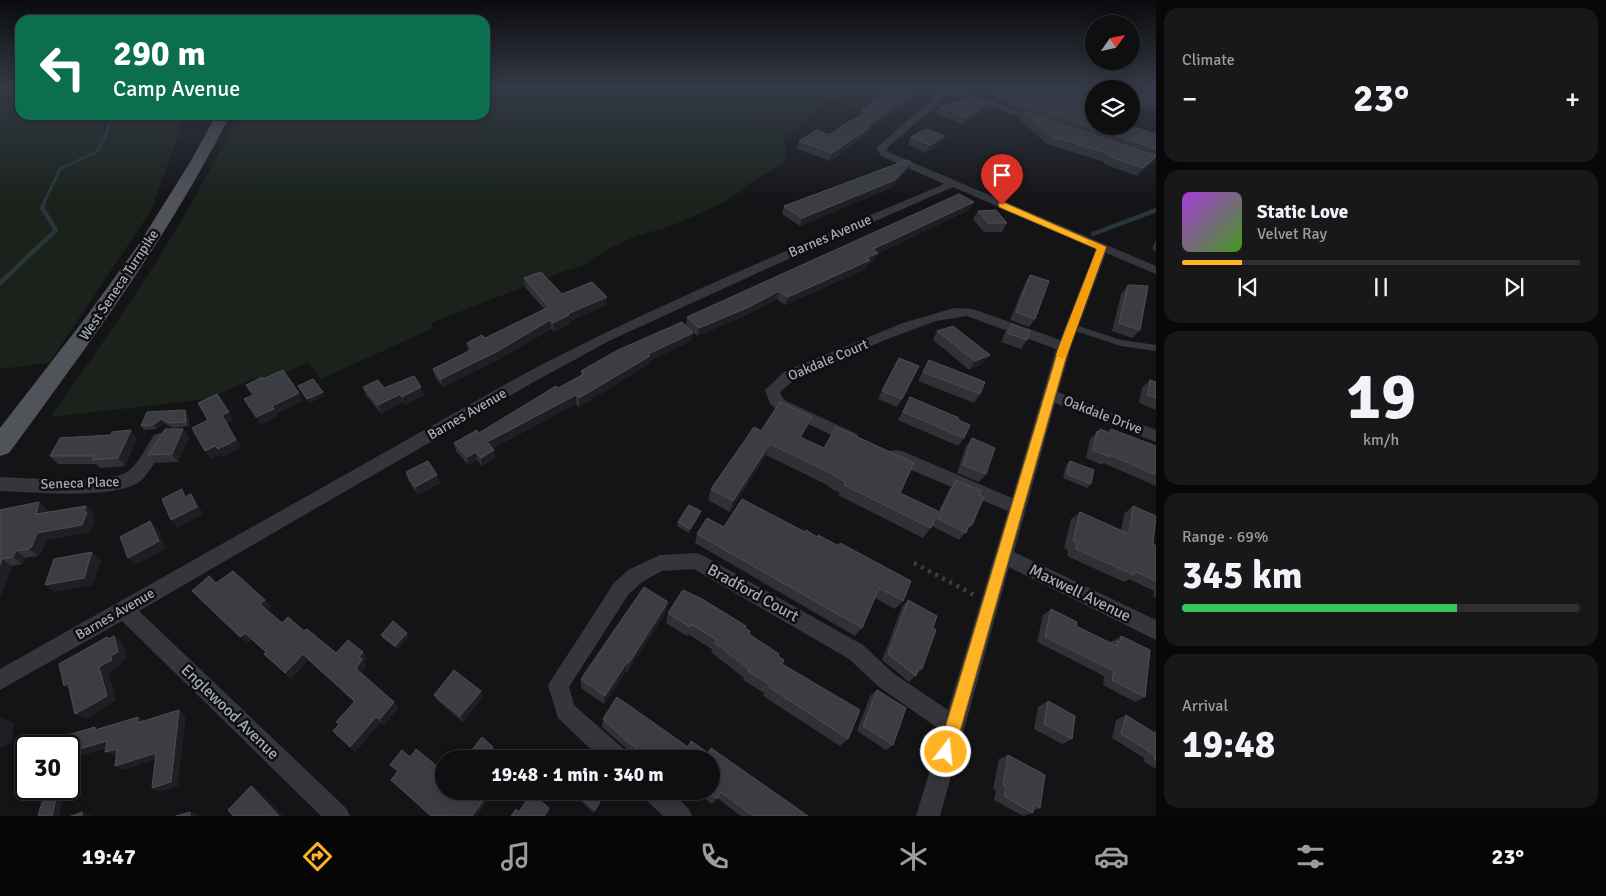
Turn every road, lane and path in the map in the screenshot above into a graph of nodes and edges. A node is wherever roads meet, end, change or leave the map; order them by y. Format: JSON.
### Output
{"nodes":[{"id":1,"x":218,"y":124,"type":"edge"},
{"id":2,"x":909,"y":124,"type":"edge"},
{"id":3,"x":952,"y":184,"type":"junction"},
{"id":4,"x":1102,"y":247,"type":"junction"},
{"id":5,"x":1156,"y":270,"type":"edge"},
{"id":6,"x":1072,"y":327,"type":"junction"},
{"id":7,"x":1064,"y":347,"type":"junction"},
{"id":8,"x":1156,"y":348,"type":"edge"},
{"id":9,"x":1051,"y":395,"type":"junction"},
{"id":10,"x":165,"y":431,"type":"edge"},
{"id":11,"x":1156,"y":436,"type":"edge"},
{"id":12,"x":862,"y":442,"type":"edge"},
{"id":13,"x":0,"y":446,"type":"edge"},
{"id":14,"x":880,"y":450,"type":"edge"},
{"id":15,"x":0,"y":484,"type":"edge"},
{"id":16,"x":1018,"y":508,"type":"junction"},
{"id":17,"x":1004,"y":556,"type":"junction"},
{"id":18,"x":914,"y":563,"type":"dead end"},
{"id":19,"x":990,"y":603,"type":"junction"},
{"id":20,"x":123,"y":609,"type":"junction"},
{"id":21,"x":1156,"y":630,"type":"edge"},
{"id":22,"x":0,"y":680,"type":"edge"},
{"id":23,"x":954,"y":726,"type":"junction"},
{"id":24,"x":608,"y":750,"type":"edge"},
{"id":25,"x":663,"y":800,"type":"edge"},
{"id":26,"x":933,"y":814,"type":"edge"},
{"id":27,"x":338,"y":816,"type":"edge"},
{"id":28,"x":680,"y":816,"type":"edge"}],
"edges":[{"from":1,"to":13,"type":"main road","name":"West Seneca Turnpike"},
{"from":2,"to":3,"type":"street"},
{"from":3,"to":4,"type":"street"},
{"from":3,"to":20,"type":"street","name":"Barnes Avenue"},
{"from":4,"to":5,"type":"street"},
{"from":4,"to":6,"type":"street"},
{"from":6,"to":7,"type":"street"},
{"from":6,"to":8,"type":"lane"},
{"from":7,"to":9,"type":"street"},
{"from":7,"to":12,"type":"street","name":"Oakdale Court"},
{"from":9,"to":11,"type":"street","name":"Oakdale Drive"},
{"from":9,"to":16,"type":"street"},
{"from":10,"to":15,"type":"street","name":"Seneca Place"},
{"from":14,"to":16,"type":"street"},
{"from":16,"to":17,"type":"street"},
{"from":17,"to":19,"type":"street"},
{"from":17,"to":21,"type":"street","name":"Maxwell Avenue"},
{"from":18,"to":19,"type":"path"},
{"from":19,"to":23,"type":"street"},
{"from":20,"to":22,"type":"street","name":"Barnes Avenue"},
{"from":20,"to":27,"type":"street","name":"Englewood Avenue"},
{"from":23,"to":24,"type":"street","name":"Bradford Court"},
{"from":23,"to":26,"type":"street"},
{"from":25,"to":28,"type":"street"}]}
